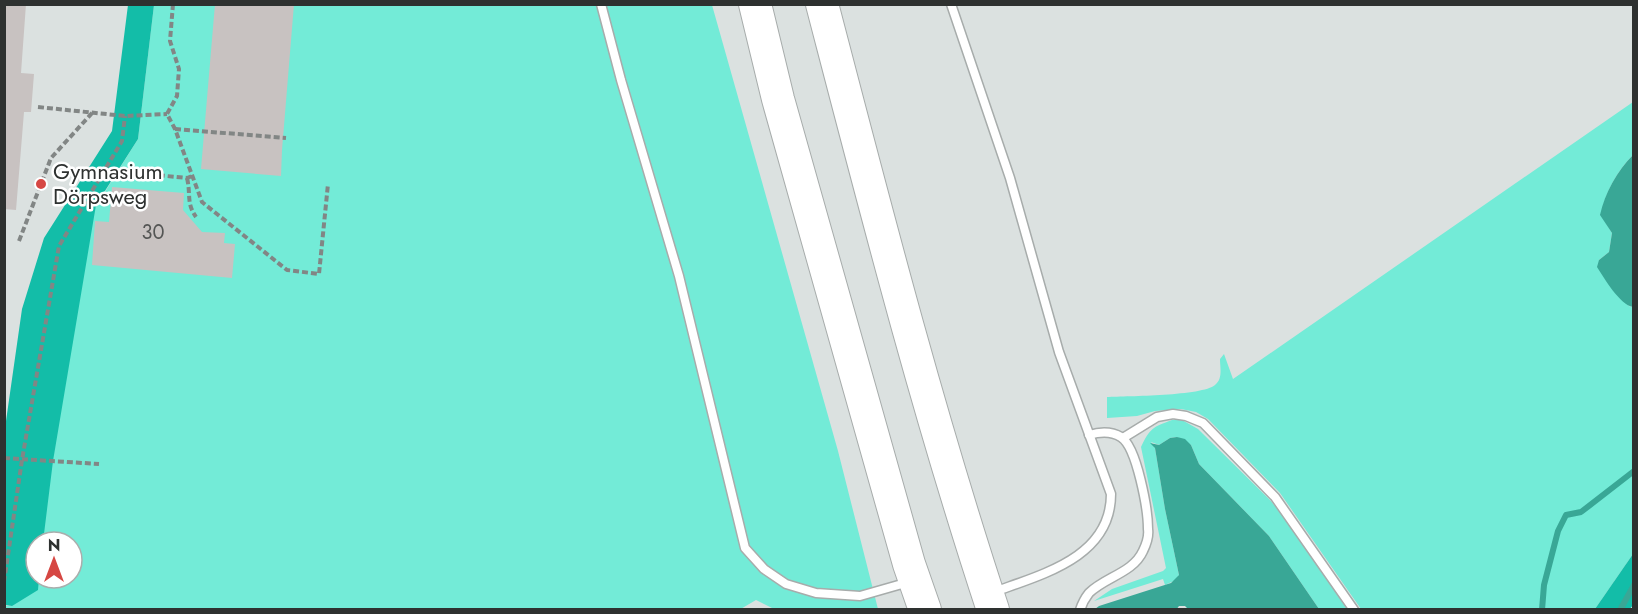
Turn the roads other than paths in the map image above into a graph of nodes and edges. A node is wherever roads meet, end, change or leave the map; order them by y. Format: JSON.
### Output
{"nodes":[{"id":1,"x":601,"y":4,"type":"edge"},
{"id":2,"x":755,"y":4,"type":"edge"},
{"id":3,"x":822,"y":4,"type":"edge"},
{"id":4,"x":951,"y":4,"type":"edge"},
{"id":5,"x":1089,"y":435,"type":"junction"},
{"id":6,"x":1123,"y":438,"type":"junction"},
{"id":7,"x":920,"y":595,"type":"edge"},
{"id":8,"x":990,"y":602,"type":"edge"},
{"id":9,"x":1080,"y":609,"type":"edge"},
{"id":10,"x":1354,"y":609,"type":"edge"}],
"edges":[{"from":1,"to":7,"type":"lane"},
{"from":2,"to":7,"type":"highway"},
{"from":3,"to":8,"type":"highway"},
{"from":4,"to":5,"type":"lane"},
{"from":5,"to":6,"type":"lane"},
{"from":5,"to":8,"type":"lane"},
{"from":6,"to":9,"type":"lane"},
{"from":6,"to":10,"type":"lane"}]}
